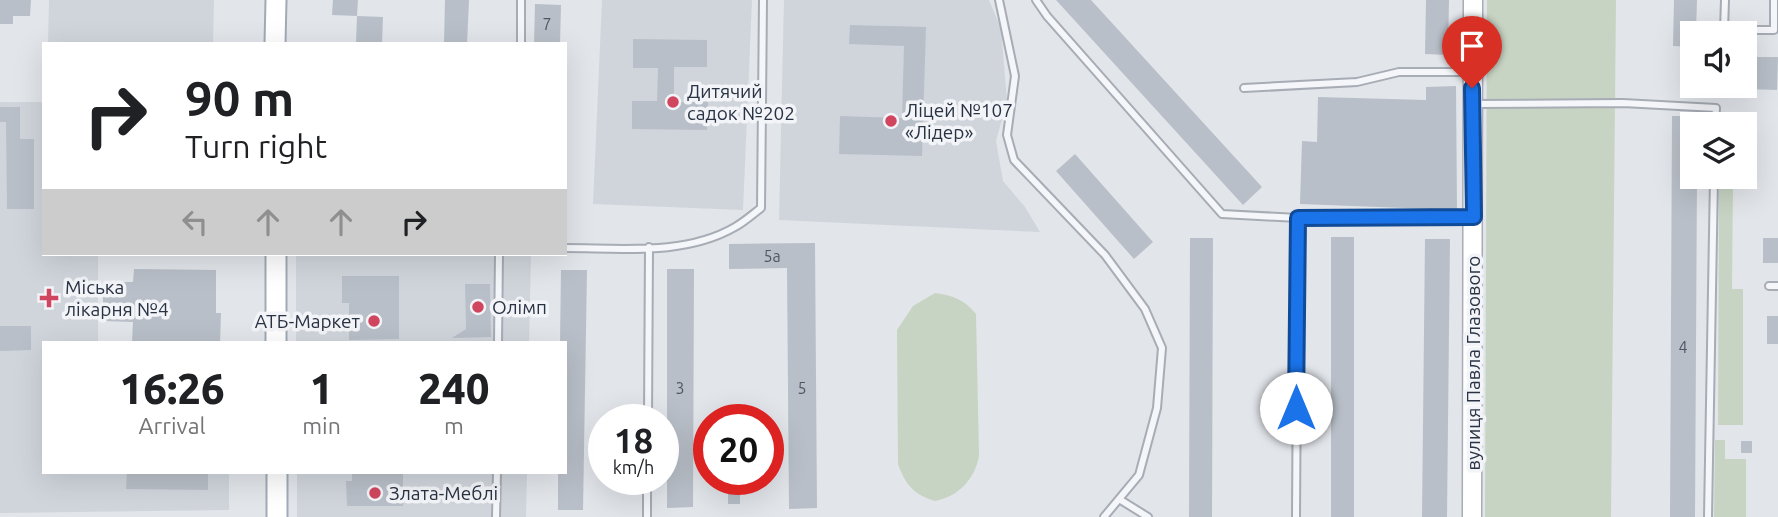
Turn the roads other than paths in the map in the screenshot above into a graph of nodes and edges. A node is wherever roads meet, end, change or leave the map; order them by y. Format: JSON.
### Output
{"nodes":[{"id":1,"x":276,"y":0,"type":"edge"},
{"id":2,"x":522,"y":0,"type":"edge"},
{"id":3,"x":763,"y":0,"type":"edge"},
{"id":4,"x":999,"y":0,"type":"edge"},
{"id":5,"x":1036,"y":0,"type":"edge"},
{"id":6,"x":1473,"y":0,"type":"edge"},
{"id":7,"x":1725,"y":0,"type":"edge"},
{"id":8,"x":1774,"y":0,"type":"edge"},
{"id":9,"x":275,"y":42,"type":"edge"},
{"id":10,"x":521,"y":42,"type":"edge"},
{"id":11,"x":1472,"y":72,"type":"junction"},
{"id":12,"x":1244,"y":88,"type":"dead end"},
{"id":13,"x":1472,"y":104,"type":"junction"},
{"id":14,"x":1716,"y":112,"type":"edge"},
{"id":15,"x":1714,"y":189,"type":"edge"},
{"id":16,"x":1474,"y":217,"type":"junction"},
{"id":17,"x":1298,"y":218,"type":"junction"},
{"id":18,"x":649,"y":247,"type":"junction"},
{"id":19,"x":567,"y":248,"type":"edge"},
{"id":20,"x":276,"y":256,"type":"edge"},
{"id":21,"x":499,"y":256,"type":"edge"},
{"id":22,"x":1769,"y":286,"type":"dead end"},
{"id":23,"x":1778,"y":286,"type":"edge"},
{"id":24,"x":276,"y":341,"type":"edge"},
{"id":25,"x":498,"y":341,"type":"edge"},
{"id":26,"x":648,"y":404,"type":"edge"},
{"id":27,"x":277,"y":474,"type":"edge"},
{"id":28,"x":497,"y":474,"type":"edge"},
{"id":29,"x":648,"y":495,"type":"edge"},
{"id":30,"x":1119,"y":499,"type":"junction"},
{"id":31,"x":276,"y":517,"type":"edge"},
{"id":32,"x":496,"y":517,"type":"edge"},
{"id":33,"x":647,"y":517,"type":"edge"},
{"id":34,"x":1104,"y":517,"type":"edge"},
{"id":35,"x":1148,"y":517,"type":"edge"},
{"id":36,"x":1296,"y":517,"type":"edge"},
{"id":37,"x":1472,"y":517,"type":"edge"},
{"id":38,"x":1708,"y":517,"type":"edge"}],
"edges":[{"from":1,"to":9,"type":"main road"},
{"from":2,"to":10,"type":"lane"},
{"from":3,"to":18,"type":"lane"},
{"from":4,"to":30,"type":"lane"},
{"from":5,"to":17,"type":"lane"},
{"from":6,"to":11,"type":"street","name":"вулиця Павла Глазового"},
{"from":7,"to":8,"type":"lane"},
{"from":11,"to":12,"type":"lane"},
{"from":11,"to":13,"type":"street","name":"вулиця Павла Глазового"},
{"from":13,"to":14,"type":"lane"},
{"from":13,"to":16,"type":"street","name":"вулиця Павла Глазового"},
{"from":15,"to":38,"type":"lane"},
{"from":16,"to":17,"type":"lane"},
{"from":16,"to":37,"type":"street","name":"вулиця Павла Глазового"},
{"from":17,"to":36,"type":"lane"},
{"from":18,"to":19,"type":"lane"},
{"from":18,"to":26,"type":"lane"},
{"from":20,"to":24,"type":"main road"},
{"from":21,"to":25,"type":"lane"},
{"from":22,"to":23,"type":"lane"},
{"from":27,"to":31,"type":"main road"},
{"from":28,"to":32,"type":"lane"},
{"from":29,"to":33,"type":"lane"},
{"from":30,"to":34,"type":"lane"},
{"from":30,"to":35,"type":"lane"}]}
